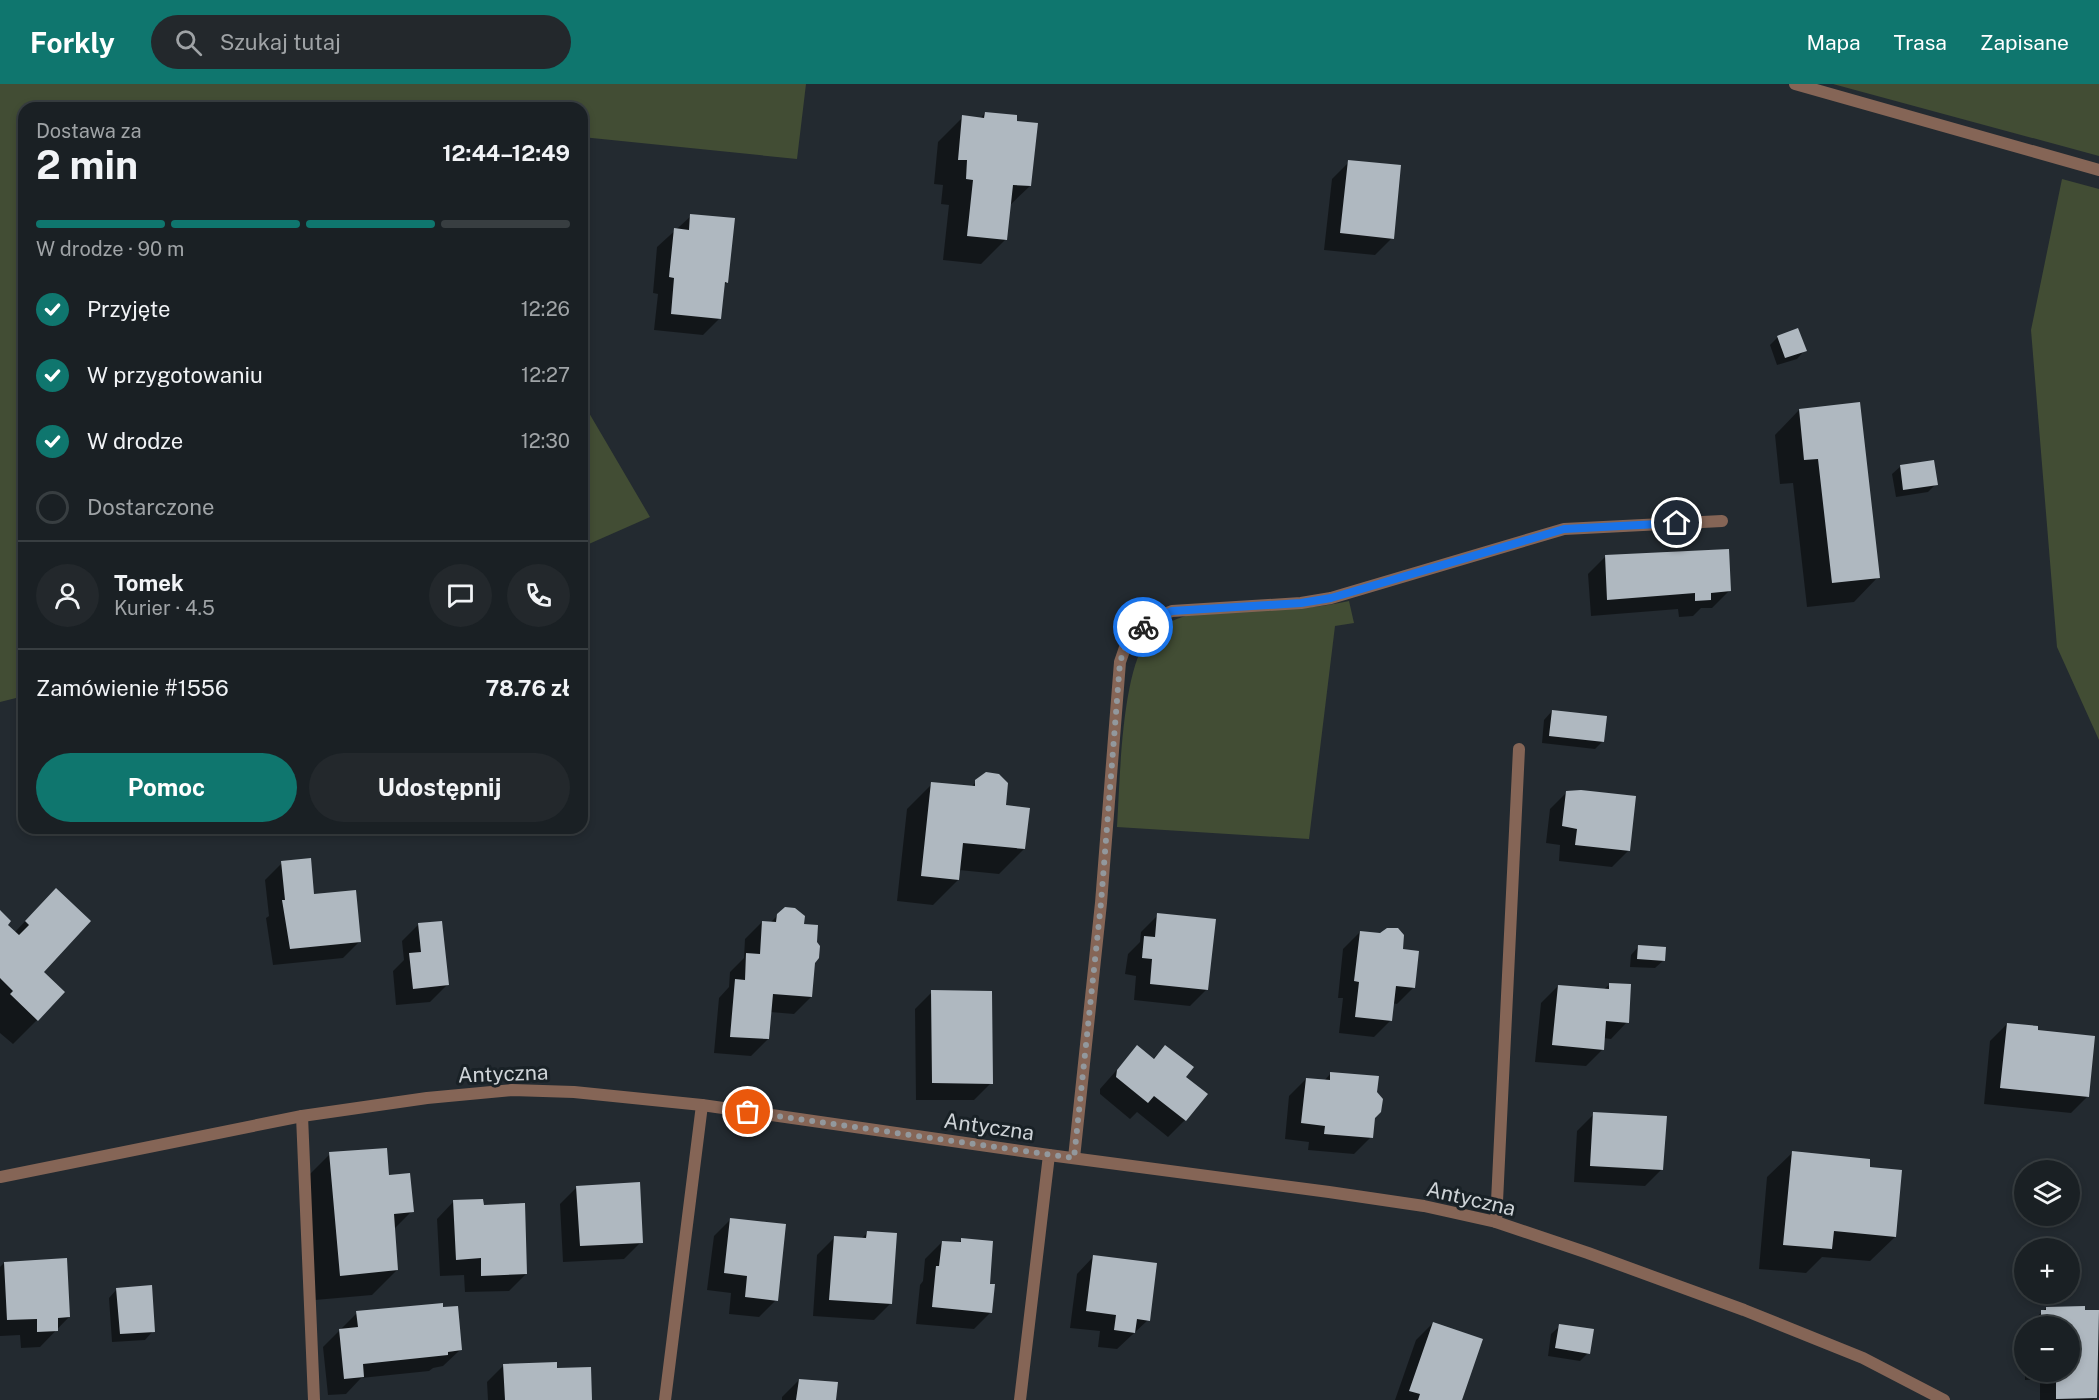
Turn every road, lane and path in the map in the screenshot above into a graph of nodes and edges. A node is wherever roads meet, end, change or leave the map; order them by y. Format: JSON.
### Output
{"nodes":[{"id":1,"x":1795,"y":84,"type":"edge"},
{"id":2,"x":2099,"y":170,"type":"edge"},
{"id":3,"x":1722,"y":521,"type":"dead end"},
{"id":4,"x":1519,"y":749,"type":"dead end"},
{"id":5,"x":702,"y":1105,"type":"junction"},
{"id":6,"x":302,"y":1116,"type":"junction"},
{"id":7,"x":1049,"y":1155,"type":"junction"},
{"id":8,"x":1074,"y":1158,"type":"junction"},
{"id":9,"x":0,"y":1177,"type":"edge"},
{"id":10,"x":1496,"y":1222,"type":"junction"},
{"id":11,"x":314,"y":1400,"type":"edge"},
{"id":12,"x":665,"y":1400,"type":"edge"},
{"id":13,"x":1020,"y":1400,"type":"edge"},
{"id":14,"x":1944,"y":1400,"type":"edge"}],
"edges":[{"from":1,"to":2,"type":"street"},
{"from":3,"to":8,"type":"street"},
{"from":4,"to":10,"type":"street"},
{"from":5,"to":6,"type":"street","name":"Antyczna"},
{"from":5,"to":7,"type":"street","name":"Antyczna"},
{"from":5,"to":12,"type":"street"},
{"from":6,"to":9,"type":"street","name":"Antyczna"},
{"from":6,"to":11,"type":"street"},
{"from":7,"to":8,"type":"street","name":"Antyczna"},
{"from":7,"to":13,"type":"street"},
{"from":8,"to":10,"type":"street","name":"Antyczna"},
{"from":10,"to":14,"type":"street","name":"Antyczna"}]}
